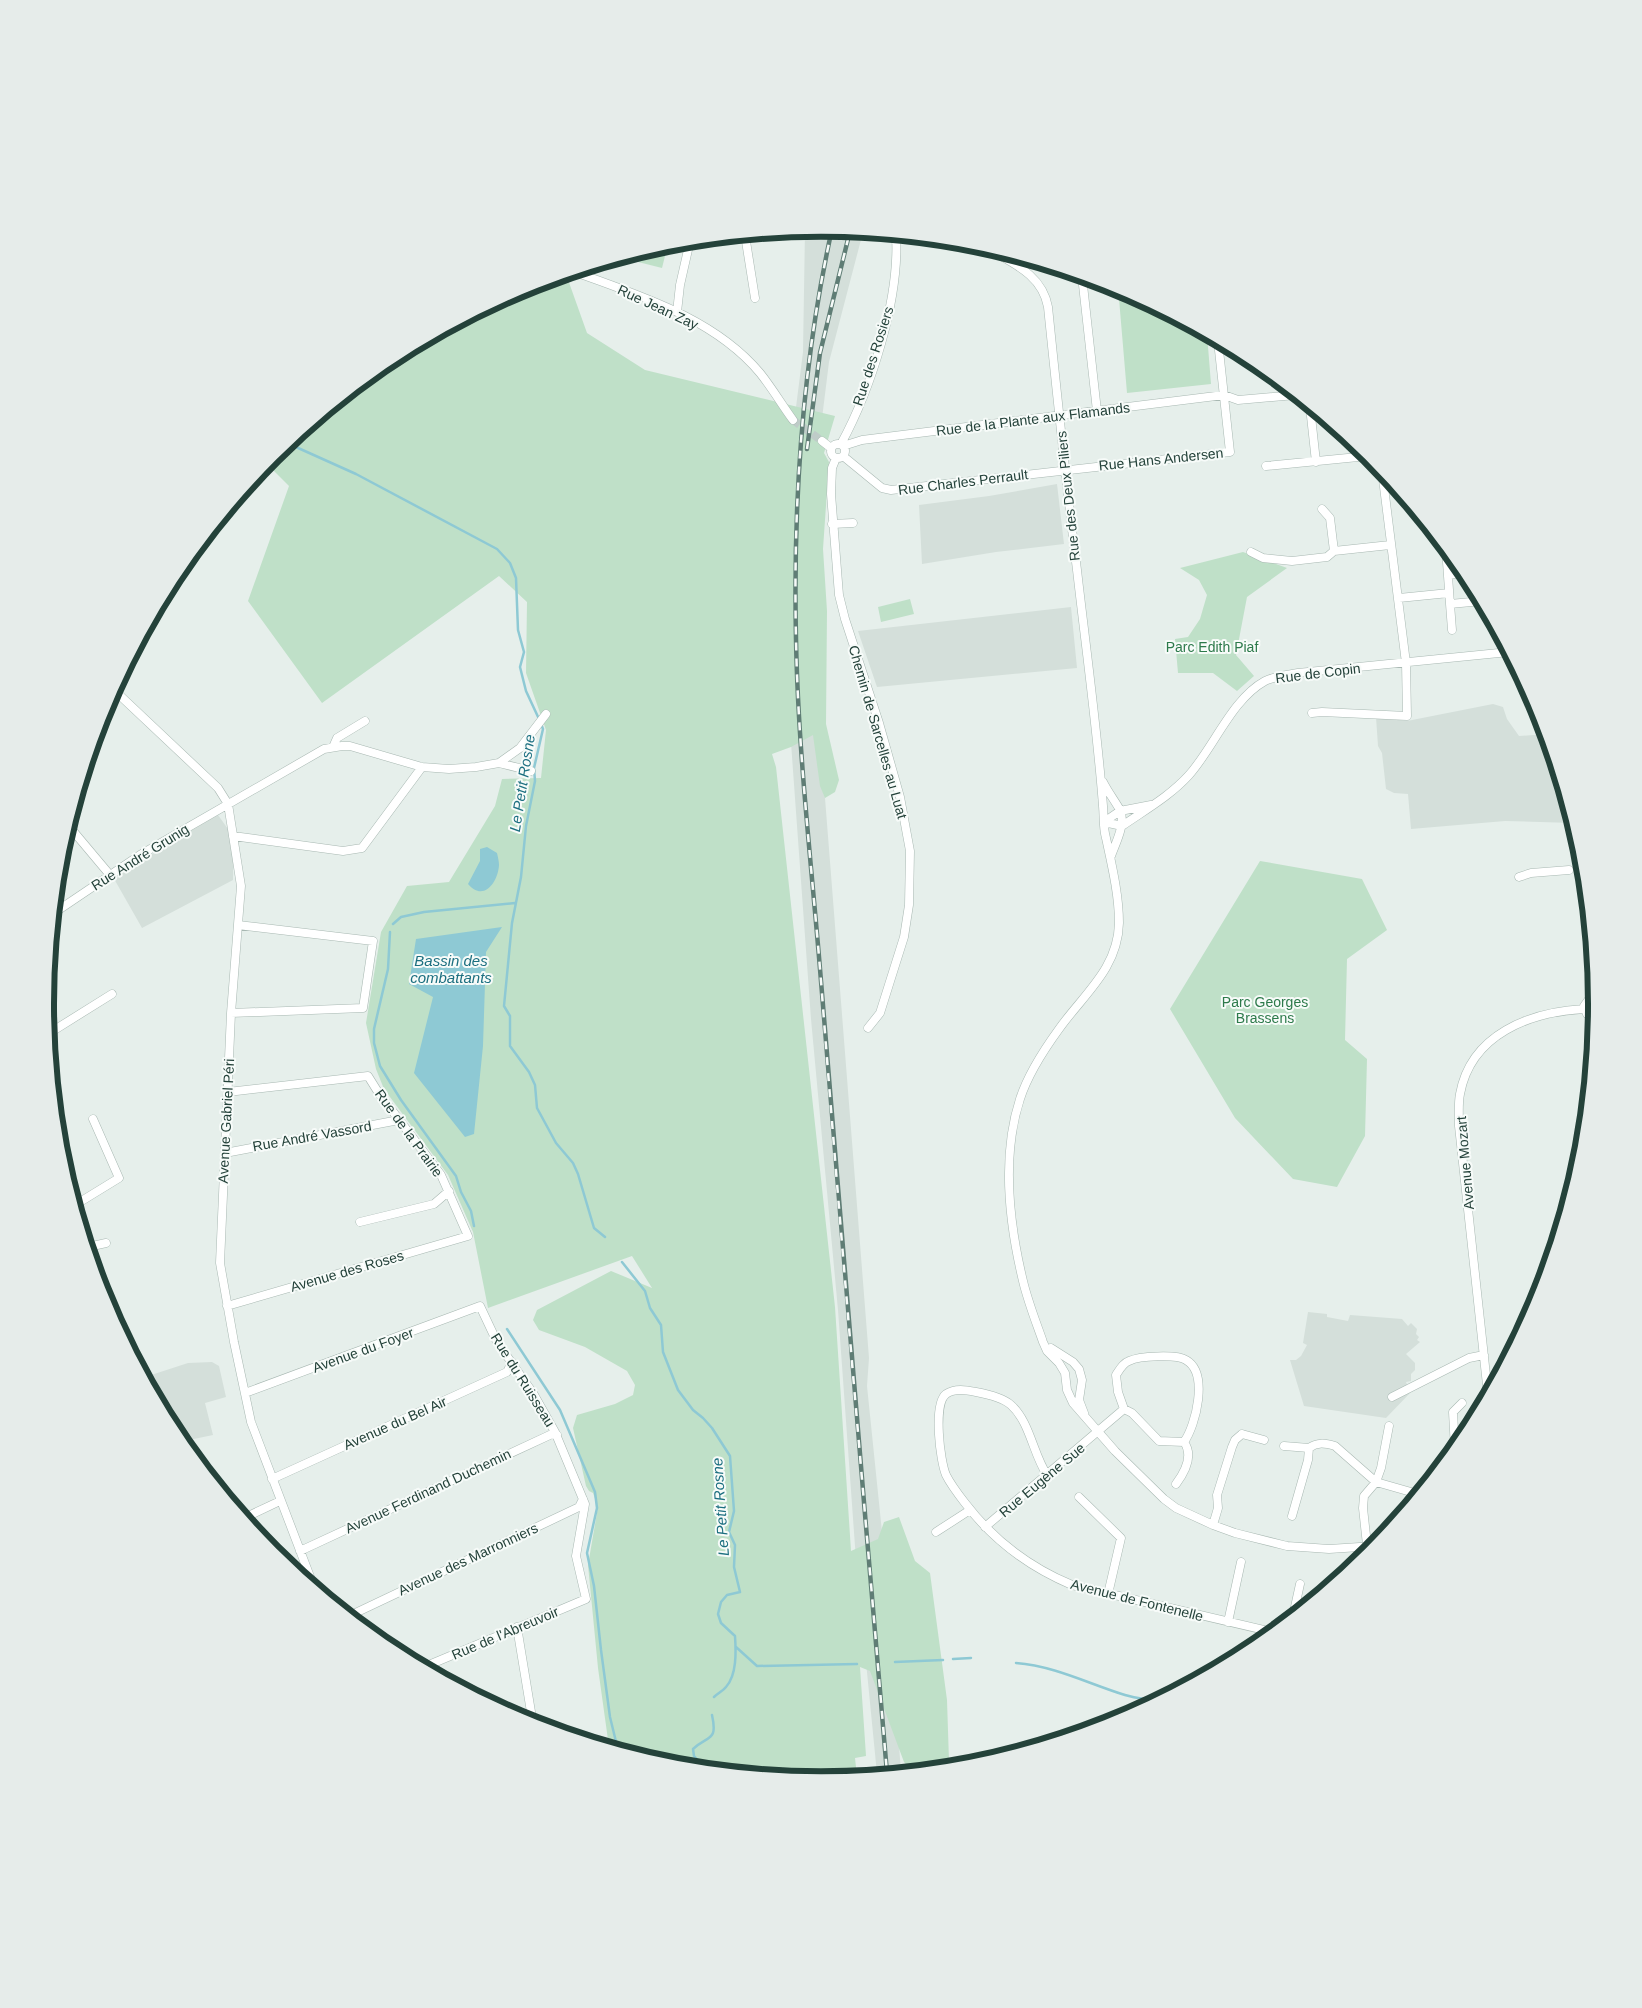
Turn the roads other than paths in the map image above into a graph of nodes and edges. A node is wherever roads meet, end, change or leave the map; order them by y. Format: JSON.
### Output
{"nodes":[{"id":1,"x":896,"y":240,"type":"edge"},
{"id":2,"x":746,"y":241,"type":"edge"},
{"id":3,"x":688,"y":248,"type":"edge"},
{"id":4,"x":1006,"y":260,"type":"edge"},
{"id":5,"x":582,"y":275,"type":"edge"},
{"id":6,"x":1083,"y":283,"type":"edge"},
{"id":7,"x":755,"y":298,"type":"dead end"},
{"id":8,"x":678,"y":312,"type":"junction"},
{"id":9,"x":1219,"y":349,"type":"edge"},
{"id":10,"x":1224,"y":395,"type":"junction"},
{"id":11,"x":1288,"y":395,"type":"edge"},
{"id":12,"x":1098,"y":410,"type":"junction"},
{"id":13,"x":1311,"y":414,"type":"edge"},
{"id":14,"x":1060,"y":415,"type":"junction"},
{"id":15,"x":793,"y":420,"type":"tunnel mouth"},
{"id":16,"x":822,"y":441,"type":"tunnel mouth"},
{"id":17,"x":842,"y":445,"type":"junction"},
{"id":18,"x":831,"y":448,"type":"junction"},
{"id":19,"x":840,"y":457,"type":"junction"},
{"id":20,"x":1358,"y":457,"type":"dead end"},
{"id":21,"x":1316,"y":462,"type":"junction"},
{"id":22,"x":1266,"y":466,"type":"dead end"},
{"id":23,"x":1065,"y":469,"type":"junction"},
{"id":24,"x":1383,"y":482,"type":"edge"},
{"id":25,"x":1322,"y":509,"type":"dead end"},
{"id":26,"x":852,"y":523,"type":"dead end"},
{"id":27,"x":832,"y":524,"type":"junction"},
{"id":28,"x":1390,"y":545,"type":"junction"},
{"id":29,"x":1334,"y":551,"type":"junction"},
{"id":30,"x":1251,"y":552,"type":"dead end"},
{"id":31,"x":1447,"y":561,"type":"edge"},
{"id":32,"x":1456,"y":574,"type":"edge"},
{"id":33,"x":1448,"y":575,"type":"junction"},
{"id":34,"x":1449,"y":593,"type":"junction"},
{"id":35,"x":1399,"y":598,"type":"junction"},
{"id":36,"x":1474,"y":602,"type":"edge"},
{"id":37,"x":1450,"y":604,"type":"junction"},
{"id":38,"x":1452,"y":630,"type":"dead end"},
{"id":39,"x":1502,"y":653,"type":"edge"},
{"id":40,"x":1406,"y":663,"type":"junction"},
{"id":41,"x":119,"y":695,"type":"edge"},
{"id":42,"x":1312,"y":713,"type":"dead end"},
{"id":43,"x":546,"y":714,"type":"dead end"},
{"id":44,"x":365,"y":721,"type":"dead end"},
{"id":45,"x":333,"y":747,"type":"junction"},
{"id":46,"x":499,"y":763,"type":"junction"},
{"id":47,"x":422,"y":767,"type":"junction"},
{"id":48,"x":531,"y":771,"type":"dead end"},
{"id":49,"x":1100,"y":776,"type":"junction"},
{"id":50,"x":228,"y":804,"type":"junction"},
{"id":51,"x":1154,"y":804,"type":"junction"},
{"id":52,"x":1120,"y":811,"type":"junction"},
{"id":53,"x":1104,"y":822,"type":"junction"},
{"id":54,"x":1122,"y":826,"type":"junction"},
{"id":55,"x":73,"y":832,"type":"edge"},
{"id":56,"x":234,"y":836,"type":"junction"},
{"id":57,"x":1111,"y":856,"type":"junction"},
{"id":58,"x":1569,"y":870,"type":"dead end"},
{"id":59,"x":110,"y":875,"type":"junction"},
{"id":60,"x":1519,"y":876,"type":"dead end"},
{"id":61,"x":59,"y":909,"type":"edge"},
{"id":62,"x":238,"y":925,"type":"junction"},
{"id":63,"x":112,"y":994,"type":"dead end"},
{"id":64,"x":1588,"y":1000,"type":"edge"},
{"id":65,"x":1584,"y":1009,"type":"junction"},
{"id":66,"x":231,"y":1013,"type":"junction"},
{"id":67,"x":1588,"y":1014,"type":"edge"},
{"id":68,"x":868,"y":1028,"type":"dead end"},
{"id":69,"x":55,"y":1030,"type":"edge"},
{"id":70,"x":228,"y":1092,"type":"junction"},
{"id":71,"x":93,"y":1119,"type":"dead end"},
{"id":72,"x":399,"y":1120,"type":"junction"},
{"id":73,"x":226,"y":1152,"type":"junction"},
{"id":74,"x":449,"y":1191,"type":"junction"},
{"id":75,"x":80,"y":1202,"type":"edge"},
{"id":76,"x":360,"y":1222,"type":"dead end"},
{"id":77,"x":468,"y":1236,"type":"joint"},
{"id":78,"x":106,"y":1243,"type":"dead end"},
{"id":79,"x":93,"y":1246,"type":"edge"},
{"id":80,"x":227,"y":1306,"type":"junction"},
{"id":81,"x":480,"y":1306,"type":"joint"},
{"id":82,"x":1043,"y":1342,"type":"junction"},
{"id":83,"x":1484,"y":1356,"type":"junction"},
{"id":84,"x":512,"y":1362,"type":"junction"},
{"id":85,"x":1487,"y":1384,"type":"edge"},
{"id":86,"x":245,"y":1393,"type":"junction"},
{"id":87,"x":1392,"y":1397,"type":"dead end"},
{"id":88,"x":1462,"y":1403,"type":"dead end"},
{"id":89,"x":1124,"y":1408,"type":"junction"},
{"id":90,"x":1086,"y":1418,"type":"junction"},
{"id":91,"x":1239,"y":1424,"type":"dead end"},
{"id":92,"x":1389,"y":1426,"type":"dead end"},
{"id":93,"x":1098,"y":1432,"type":"junction"},
{"id":94,"x":1242,"y":1434,"type":"junction"},
{"id":95,"x":557,"y":1435,"type":"junction"},
{"id":96,"x":1454,"y":1437,"type":"edge"},
{"id":97,"x":1264,"y":1440,"type":"dead end"},
{"id":98,"x":1184,"y":1442,"type":"junction"},
{"id":99,"x":1284,"y":1446,"type":"dead end"},
{"id":100,"x":1309,"y":1448,"type":"junction"},
{"id":101,"x":1047,"y":1475,"type":"junction"},
{"id":102,"x":272,"y":1479,"type":"junction"},
{"id":103,"x":1376,"y":1482,"type":"junction"},
{"id":104,"x":1176,"y":1484,"type":"dead end"},
{"id":105,"x":1412,"y":1493,"type":"edge"},
{"id":106,"x":1079,"y":1497,"type":"dead end"},
{"id":107,"x":583,"y":1499,"type":"junction"},
{"id":108,"x":280,"y":1501,"type":"junction"},
{"id":109,"x":970,"y":1510,"type":"junction"},
{"id":110,"x":249,"y":1516,"type":"edge"},
{"id":111,"x":1292,"y":1516,"type":"dead end"},
{"id":112,"x":1213,"y":1525,"type":"junction"},
{"id":113,"x":985,"y":1527,"type":"junction"},
{"id":114,"x":936,"y":1532,"type":"dead end"},
{"id":115,"x":1369,"y":1542,"type":"edge"},
{"id":116,"x":1362,"y":1549,"type":"edge"},
{"id":117,"x":300,"y":1551,"type":"junction"},
{"id":118,"x":1241,"y":1562,"type":"dead end"},
{"id":119,"x":310,"y":1576,"type":"edge"},
{"id":120,"x":1300,"y":1584,"type":"dead end"},
{"id":121,"x":1108,"y":1594,"type":"junction"},
{"id":122,"x":586,"y":1599,"type":"joint"},
{"id":123,"x":1295,"y":1607,"type":"edge"},
{"id":124,"x":355,"y":1613,"type":"edge"},
{"id":125,"x":1228,"y":1622,"type":"junction"},
{"id":126,"x":517,"y":1627,"type":"junction"},
{"id":127,"x":1264,"y":1630,"type":"edge"},
{"id":128,"x":431,"y":1664,"type":"edge"},
{"id":129,"x":531,"y":1715,"type":"edge"}],
"edges":[{"from":1,"to":17,"type":"street","name":"Rue des Rosiers"},
{"from":2,"to":7,"type":"street"},
{"from":3,"to":8,"type":"street"},
{"from":4,"to":14,"type":"street","name":"Rue des Deux Piliers"},
{"from":5,"to":8,"type":"street","name":"Rue Jean Zay"},
{"from":6,"to":12,"type":"street"},
{"from":8,"to":15,"type":"street","name":"Rue Jean Zay"},
{"from":9,"to":10,"type":"street"},
{"from":10,"to":11,"type":"street","name":"Rue de la Plante aux Flamands"},
{"from":10,"to":12,"type":"street","name":"Rue de la Plante aux Flamands"},
{"from":10,"to":23,"type":"street","name":"Rue Hans Andersen"},
{"from":12,"to":14,"type":"street","name":"Rue de la Plante aux Flamands"},
{"from":13,"to":21,"type":"street"},
{"from":14,"to":17,"type":"street","name":"Rue de la Plante aux Flamands"},
{"from":14,"to":23,"type":"street","name":"Rue des Deux Piliers"},
{"from":16,"to":18,"type":"street"},
{"from":17,"to":18,"type":"street"},
{"from":17,"to":19,"type":"street"},
{"from":18,"to":19,"type":"street"},
{"from":19,"to":23,"type":"street","name":"Rue Charles Perrault"},
{"from":19,"to":27,"type":"street"},
{"from":20,"to":21,"type":"street"},
{"from":21,"to":22,"type":"street"},
{"from":23,"to":49,"type":"street","name":"Rue des Deux Piliers"},
{"from":24,"to":28,"type":"street"},
{"from":25,"to":29,"type":"street"},
{"from":26,"to":27,"type":"street"},
{"from":27,"to":68,"type":"street","name":"Chemin de Sarcelles au Luat"},
{"from":28,"to":29,"type":"street"},
{"from":28,"to":35,"type":"street"},
{"from":29,"to":30,"type":"street"},
{"from":31,"to":33,"type":"street"},
{"from":32,"to":33,"type":"street"},
{"from":33,"to":34,"type":"street"},
{"from":34,"to":35,"type":"street"},
{"from":34,"to":37,"type":"street"},
{"from":35,"to":40,"type":"street"},
{"from":36,"to":37,"type":"street"},
{"from":37,"to":38,"type":"street"},
{"from":39,"to":40,"type":"street","name":"Rue de Copin"},
{"from":40,"to":42,"type":"street"},
{"from":40,"to":51,"type":"street","name":"Rue de Copin"},
{"from":41,"to":50,"type":"street","name":"Avenue Gabriel Péri"},
{"from":43,"to":46,"type":"street"},
{"from":44,"to":45,"type":"street"},
{"from":45,"to":47,"type":"street"},
{"from":45,"to":50,"type":"street","name":"Rue André Grunig"},
{"from":46,"to":47,"type":"street"},
{"from":46,"to":48,"type":"street"},
{"from":47,"to":56,"type":"street"},
{"from":49,"to":52,"type":"street","name":"Rue des Deux Piliers"},
{"from":49,"to":53,"type":"street","name":"Rue des Deux Piliers"},
{"from":50,"to":56,"type":"street","name":"Avenue Gabriel Péri"},
{"from":50,"to":59,"type":"street","name":"Rue André Grunig"},
{"from":51,"to":52,"type":"street"},
{"from":51,"to":54,"type":"street","name":"Rue de Copin"},
{"from":52,"to":53,"type":"street"},
{"from":52,"to":54,"type":"street","name":"Rue des Deux Piliers"},
{"from":53,"to":54,"type":"street"},
{"from":53,"to":57,"type":"street","name":"Rue des Deux Piliers"},
{"from":54,"to":57,"type":"street","name":"Rue des Deux Piliers"},
{"from":55,"to":59,"type":"street"},
{"from":56,"to":62,"type":"street","name":"Avenue Gabriel Péri"},
{"from":57,"to":82,"type":"street","name":"Rue des Deux Piliers"},
{"from":58,"to":60,"type":"street"},
{"from":59,"to":61,"type":"street","name":"Rue André Grunig"},
{"from":62,"to":66,"type":"street","name":"Avenue Gabriel Péri"},
{"from":62,"to":66,"type":"street"},
{"from":63,"to":69,"type":"street"},
{"from":64,"to":65,"type":"street"},
{"from":65,"to":67,"type":"street"},
{"from":65,"to":83,"type":"street","name":"Avenue Mozart"},
{"from":66,"to":70,"type":"street","name":"Avenue Gabriel Péri"},
{"from":70,"to":72,"type":"street","name":"Rue de la Prairie"},
{"from":70,"to":73,"type":"street","name":"Avenue Gabriel Péri"},
{"from":71,"to":75,"type":"street"},
{"from":72,"to":73,"type":"street","name":"Rue André Vassord"},
{"from":72,"to":74,"type":"street","name":"Rue de la Prairie"},
{"from":73,"to":80,"type":"street","name":"Avenue Gabriel Péri"},
{"from":74,"to":76,"type":"street","name":"Rue de la Prairie"},
{"from":74,"to":77,"type":"street","name":"Rue de la Prairie"},
{"from":77,"to":80,"type":"street","name":"Avenue des Roses"},
{"from":78,"to":79,"type":"street"},
{"from":80,"to":86,"type":"street","name":"Avenue Gabriel Péri"},
{"from":81,"to":84,"type":"street","name":"Rue du Ruisseau"},
{"from":81,"to":86,"type":"street","name":"Avenue du Foyer"},
{"from":82,"to":90,"type":"street","name":"Rue des Deux Piliers"},
{"from":82,"to":90,"type":"street","name":"Rue des Deux Piliers"},
{"from":83,"to":85,"type":"street","name":"Avenue Mozart"},
{"from":83,"to":87,"type":"street"},
{"from":84,"to":95,"type":"street","name":"Rue du Ruisseau"},
{"from":84,"to":102,"type":"street","name":"Avenue du Bel Air"},
{"from":86,"to":102,"type":"street","name":"Avenue Gabriel Péri"},
{"from":88,"to":96,"type":"street"},
{"from":89,"to":93,"type":"street","name":"Rue Eugène Sue"},
{"from":89,"to":98,"type":"street"},
{"from":89,"to":98,"type":"street"},
{"from":90,"to":93,"type":"street","name":"Rue des Deux Piliers"},
{"from":91,"to":94,"type":"street"},
{"from":92,"to":103,"type":"street"},
{"from":93,"to":101,"type":"street","name":"Rue Eugène Sue"},
{"from":93,"to":112,"type":"street","name":"Rue des Deux Piliers"},
{"from":94,"to":97,"type":"street"},
{"from":94,"to":112,"type":"street"},
{"from":95,"to":107,"type":"street","name":"Rue du Ruisseau"},
{"from":95,"to":117,"type":"street","name":"Avenue Ferdinand Duchemin"},
{"from":98,"to":104,"type":"street"},
{"from":99,"to":100,"type":"street"},
{"from":100,"to":103,"type":"street"},
{"from":100,"to":111,"type":"street"},
{"from":101,"to":109,"type":"street","name":"Avenue de Fontenelle"},
{"from":101,"to":113,"type":"street","name":"Rue Eugène Sue"},
{"from":102,"to":108,"type":"street","name":"Avenue Gabriel Péri"},
{"from":103,"to":105,"type":"street"},
{"from":103,"to":115,"type":"street"},
{"from":106,"to":121,"type":"street"},
{"from":107,"to":122,"type":"street","name":"Rue du Ruisseau"},
{"from":107,"to":124,"type":"street","name":"Avenue des Marronniers"},
{"from":108,"to":110,"type":"street"},
{"from":108,"to":117,"type":"street","name":"Avenue Gabriel Péri"},
{"from":109,"to":113,"type":"street","name":"Avenue de Fontenelle"},
{"from":109,"to":114,"type":"street"},
{"from":112,"to":116,"type":"street","name":"Rue des Deux Piliers"},
{"from":113,"to":121,"type":"street","name":"Avenue de Fontenelle"},
{"from":117,"to":119,"type":"street","name":"Avenue Gabriel Péri"},
{"from":118,"to":125,"type":"street"},
{"from":120,"to":123,"type":"street"},
{"from":121,"to":125,"type":"street","name":"Avenue de Fontenelle"},
{"from":122,"to":126,"type":"street","name":"Rue de l'Abreuvoir"},
{"from":125,"to":127,"type":"street","name":"Avenue de Fontenelle"},
{"from":126,"to":128,"type":"street","name":"Rue de l'Abreuvoir"},
{"from":126,"to":129,"type":"street"}]}
